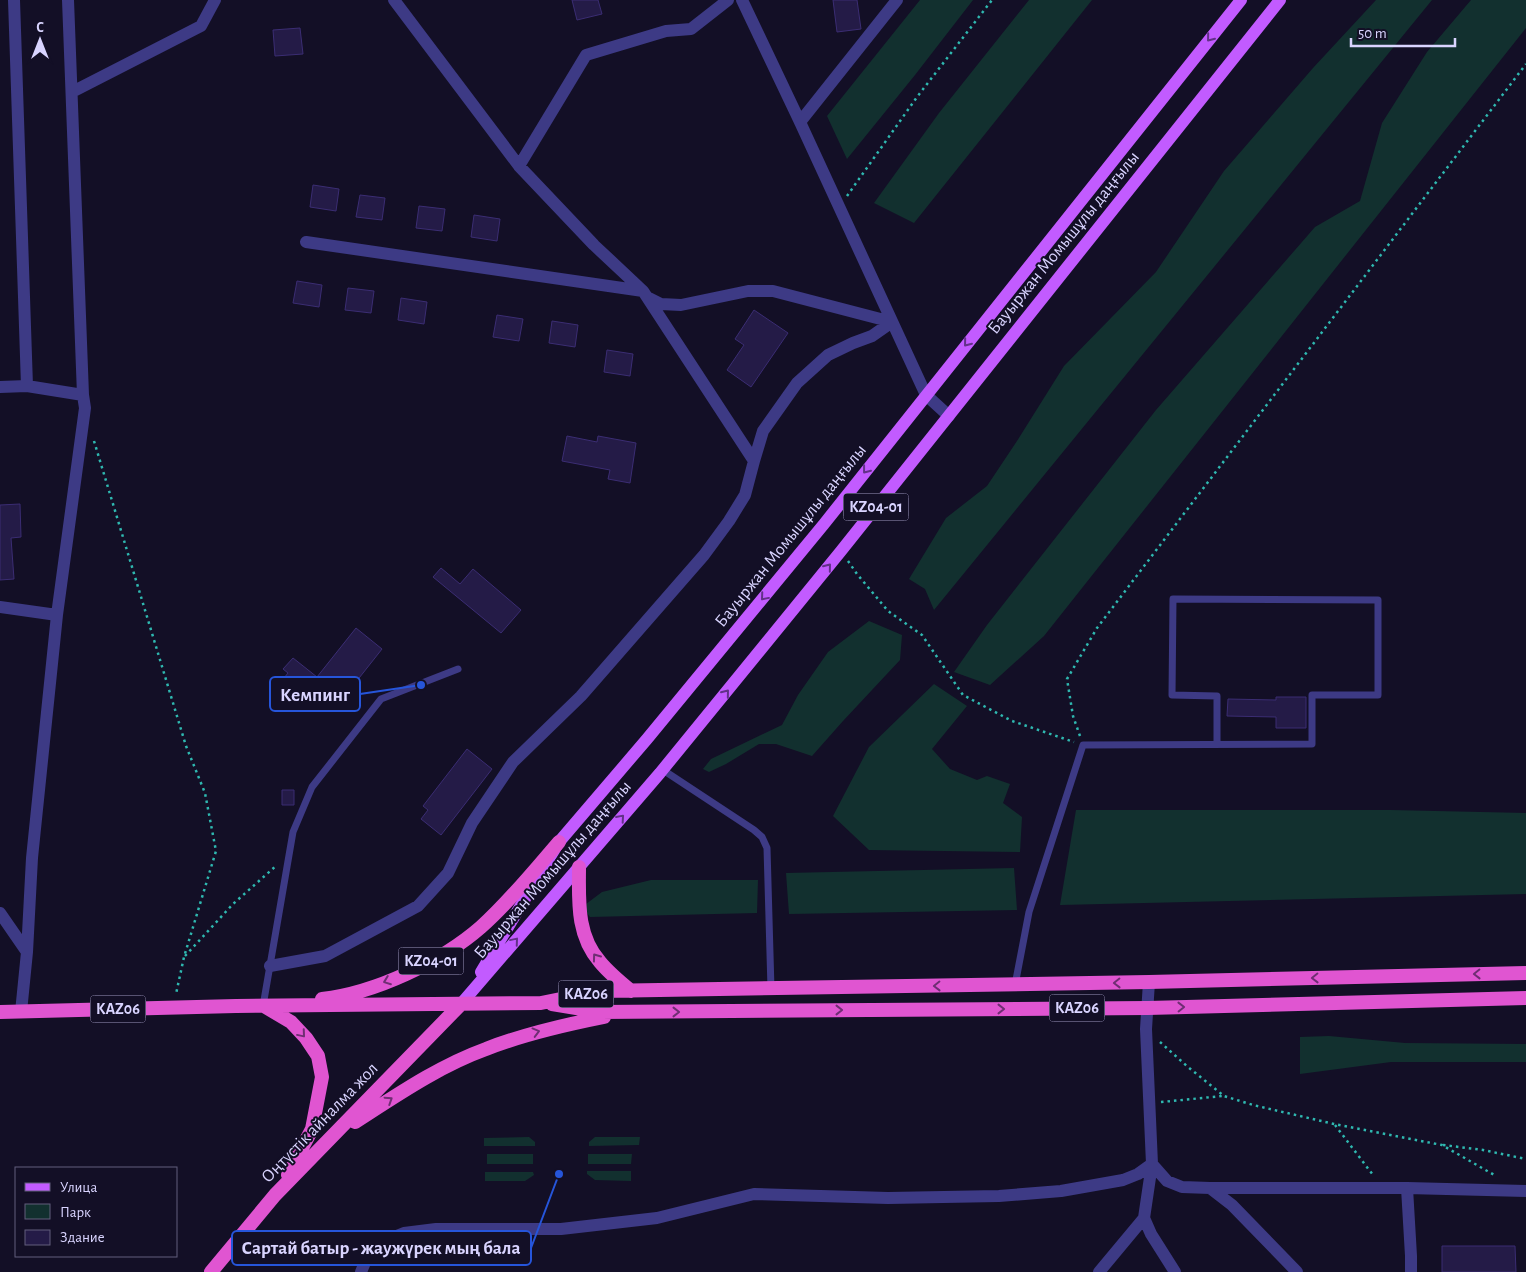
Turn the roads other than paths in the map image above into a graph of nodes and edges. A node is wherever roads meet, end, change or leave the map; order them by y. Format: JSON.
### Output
{"nodes":[{"id":1,"x":14,"y":0,"type":"edge"},
{"id":2,"x":68,"y":0,"type":"edge"},
{"id":3,"x":215,"y":0,"type":"edge"},
{"id":4,"x":394,"y":0,"type":"edge"},
{"id":5,"x":728,"y":0,"type":"edge"},
{"id":6,"x":742,"y":0,"type":"edge"},
{"id":7,"x":897,"y":0,"type":"edge"},
{"id":8,"x":1241,"y":0,"type":"edge"},
{"id":9,"x":1280,"y":0,"type":"edge"},
{"id":10,"x":72,"y":92,"type":"junction"},
{"id":11,"x":800,"y":122,"type":"junction"},
{"id":12,"x":519,"y":166,"type":"junction"},
{"id":13,"x":306,"y":242,"type":"dead end"},
{"id":14,"x":646,"y":294,"type":"junction"},
{"id":15,"x":892,"y":322,"type":"junction"},
{"id":16,"x":27,"y":386,"type":"junction"},
{"id":17,"x":0,"y":387,"type":"edge"},
{"id":18,"x":83,"y":395,"type":"junction"},
{"id":19,"x":926,"y":395,"type":"junction"},
{"id":20,"x":949,"y":416,"type":"junction"},
{"id":21,"x":754,"y":461,"type":"junction"},
{"id":22,"x":0,"y":607,"type":"edge"},
{"id":23,"x":57,"y":615,"type":"junction"},
{"id":24,"x":458,"y":669,"type":"dead end"},
{"id":25,"x":1217,"y":744,"type":"junction"},
{"id":26,"x":663,"y":770,"type":"junction"},
{"id":27,"x":559,"y":842,"type":"junction"},
{"id":28,"x":579,"y":866,"type":"junction"},
{"id":29,"x":0,"y":914,"type":"edge"},
{"id":30,"x":27,"y":952,"type":"junction"},
{"id":31,"x":270,"y":966,"type":"junction"},
{"id":32,"x":1526,"y":973,"type":"edge"},
{"id":33,"x":1149,"y":982,"type":"junction"},
{"id":34,"x":1015,"y":984,"type":"junction"},
{"id":35,"x":772,"y":989,"type":"junction"},
{"id":36,"x":631,"y":991,"type":"junction"},
{"id":37,"x":1526,"y":998,"type":"edge"},
{"id":38,"x":541,"y":1002,"type":"junction"},
{"id":39,"x":461,"y":1004,"type":"junction"},
{"id":40,"x":263,"y":1006,"type":"junction"},
{"id":41,"x":1148,"y":1008,"type":"junction"},
{"id":42,"x":0,"y":1012,"type":"edge"},
{"id":43,"x":21,"y":1012,"type":"junction"},
{"id":44,"x":627,"y":1012,"type":"junction"},
{"id":45,"x":333,"y":1136,"type":"junction"},
{"id":46,"x":1152,"y":1164,"type":"junction"},
{"id":47,"x":1210,"y":1188,"type":"junction"},
{"id":48,"x":1407,"y":1188,"type":"junction"},
{"id":49,"x":1526,"y":1191,"type":"edge"},
{"id":50,"x":275,"y":1196,"type":"junction"},
{"id":51,"x":1144,"y":1218,"type":"junction"},
{"id":52,"x":211,"y":1272,"type":"edge"},
{"id":53,"x":361,"y":1272,"type":"edge"},
{"id":54,"x":1099,"y":1272,"type":"edge"},
{"id":55,"x":1175,"y":1272,"type":"edge"},
{"id":56,"x":1297,"y":1272,"type":"edge"},
{"id":57,"x":1411,"y":1272,"type":"edge"}],
"edges":[{"from":1,"to":16,"type":"street"},
{"from":2,"to":10,"type":"street"},
{"from":3,"to":10,"type":"street"},
{"from":4,"to":12,"type":"street"},
{"from":5,"to":12,"type":"street"},
{"from":6,"to":11,"type":"street"},
{"from":7,"to":11,"type":"street"},
{"from":8,"to":19,"type":"main road","name":"Бауыржан Момышұлы даңғылы","number":"KZ04-01","one_way":true},
{"from":9,"to":20,"type":"main road","name":"Бауыржан Момышұлы даңғылы","number":"KZ04-01"},
{"from":10,"to":18,"type":"street"},
{"from":11,"to":15,"type":"street"},
{"from":12,"to":14,"type":"street"},
{"from":13,"to":14,"type":"street"},
{"from":14,"to":15,"type":"street"},
{"from":14,"to":21,"type":"street"},
{"from":15,"to":19,"type":"street"},
{"from":15,"to":21,"type":"street"},
{"from":16,"to":17,"type":"street"},
{"from":16,"to":18,"type":"street"},
{"from":18,"to":23,"type":"street"},
{"from":19,"to":20,"type":"street"},
{"from":19,"to":27,"type":"main road","name":"Бауыржан Момышұлы даңғылы","number":"KZ04-01","one_way":true},
{"from":26,"to":20,"type":"main road","name":"Бауыржан Момышұлы даңғылы","number":"KZ04-01","one_way":true},
{"from":21,"to":31,"type":"street"},
{"from":22,"to":23,"type":"street"},
{"from":23,"to":30,"type":"street"},
{"from":24,"to":31,"type":"lane"},
{"from":25,"to":25,"type":"lane"},
{"from":25,"to":34,"type":"lane"},
{"from":28,"to":26,"type":"main road","name":"Бауыржан Момышұлы даңғылы","number":"KZ04-01","one_way":true},
{"from":26,"to":35,"type":"lane"},
{"from":27,"to":39,"type":"main road","name":"Бауыржан Момышұлы даңғылы","number":"KZ04-01"},
{"from":27,"to":40,"type":"highway","number":"KZ04-01","one_way":true},
{"from":36,"to":28,"type":"highway","one_way":true},
{"from":39,"to":28,"type":"main road","name":"Бауыржан Момышұлы даңғылы","number":"KZ04-01","one_way":true},
{"from":29,"to":30,"type":"street"},
{"from":30,"to":43,"type":"street"},
{"from":31,"to":40,"type":"lane"},
{"from":32,"to":33,"type":"highway","number":"KАZ06","one_way":true},
{"from":33,"to":34,"type":"highway","number":"KАZ06","one_way":true},
{"from":33,"to":41,"type":"street"},
{"from":34,"to":35,"type":"highway","number":"KАZ06","one_way":true},
{"from":35,"to":36,"type":"highway","number":"KАZ06"},
{"from":36,"to":38,"type":"highway","number":"KАZ06"},
{"from":41,"to":37,"type":"highway","number":"KАZ06","one_way":true},
{"from":38,"to":39,"type":"highway","number":"KАZ06"},
{"from":38,"to":44,"type":"highway","number":"KАZ06"},
{"from":39,"to":40,"type":"highway","number":"KАZ06"},
{"from":39,"to":45,"type":"highway","name":"Оңтүстік айналма жол"},
{"from":40,"to":43,"type":"highway","number":"KАZ06"},
{"from":40,"to":50,"type":"highway","one_way":true},
{"from":44,"to":41,"type":"highway","number":"KАZ06","one_way":true},
{"from":41,"to":46,"type":"street"},
{"from":42,"to":43,"type":"highway","number":"KАZ06"},
{"from":45,"to":44,"type":"highway","one_way":true},
{"from":45,"to":50,"type":"highway","name":"Оңтүстік айналма жол"},
{"from":46,"to":47,"type":"street"},
{"from":46,"to":51,"type":"street"},
{"from":46,"to":53,"type":"street"},
{"from":47,"to":48,"type":"street"},
{"from":47,"to":56,"type":"street"},
{"from":48,"to":49,"type":"street"},
{"from":48,"to":57,"type":"street"},
{"from":50,"to":52,"type":"highway","name":"Оңтүстік айналма жол"},
{"from":51,"to":54,"type":"street"},
{"from":51,"to":55,"type":"street"}]}
